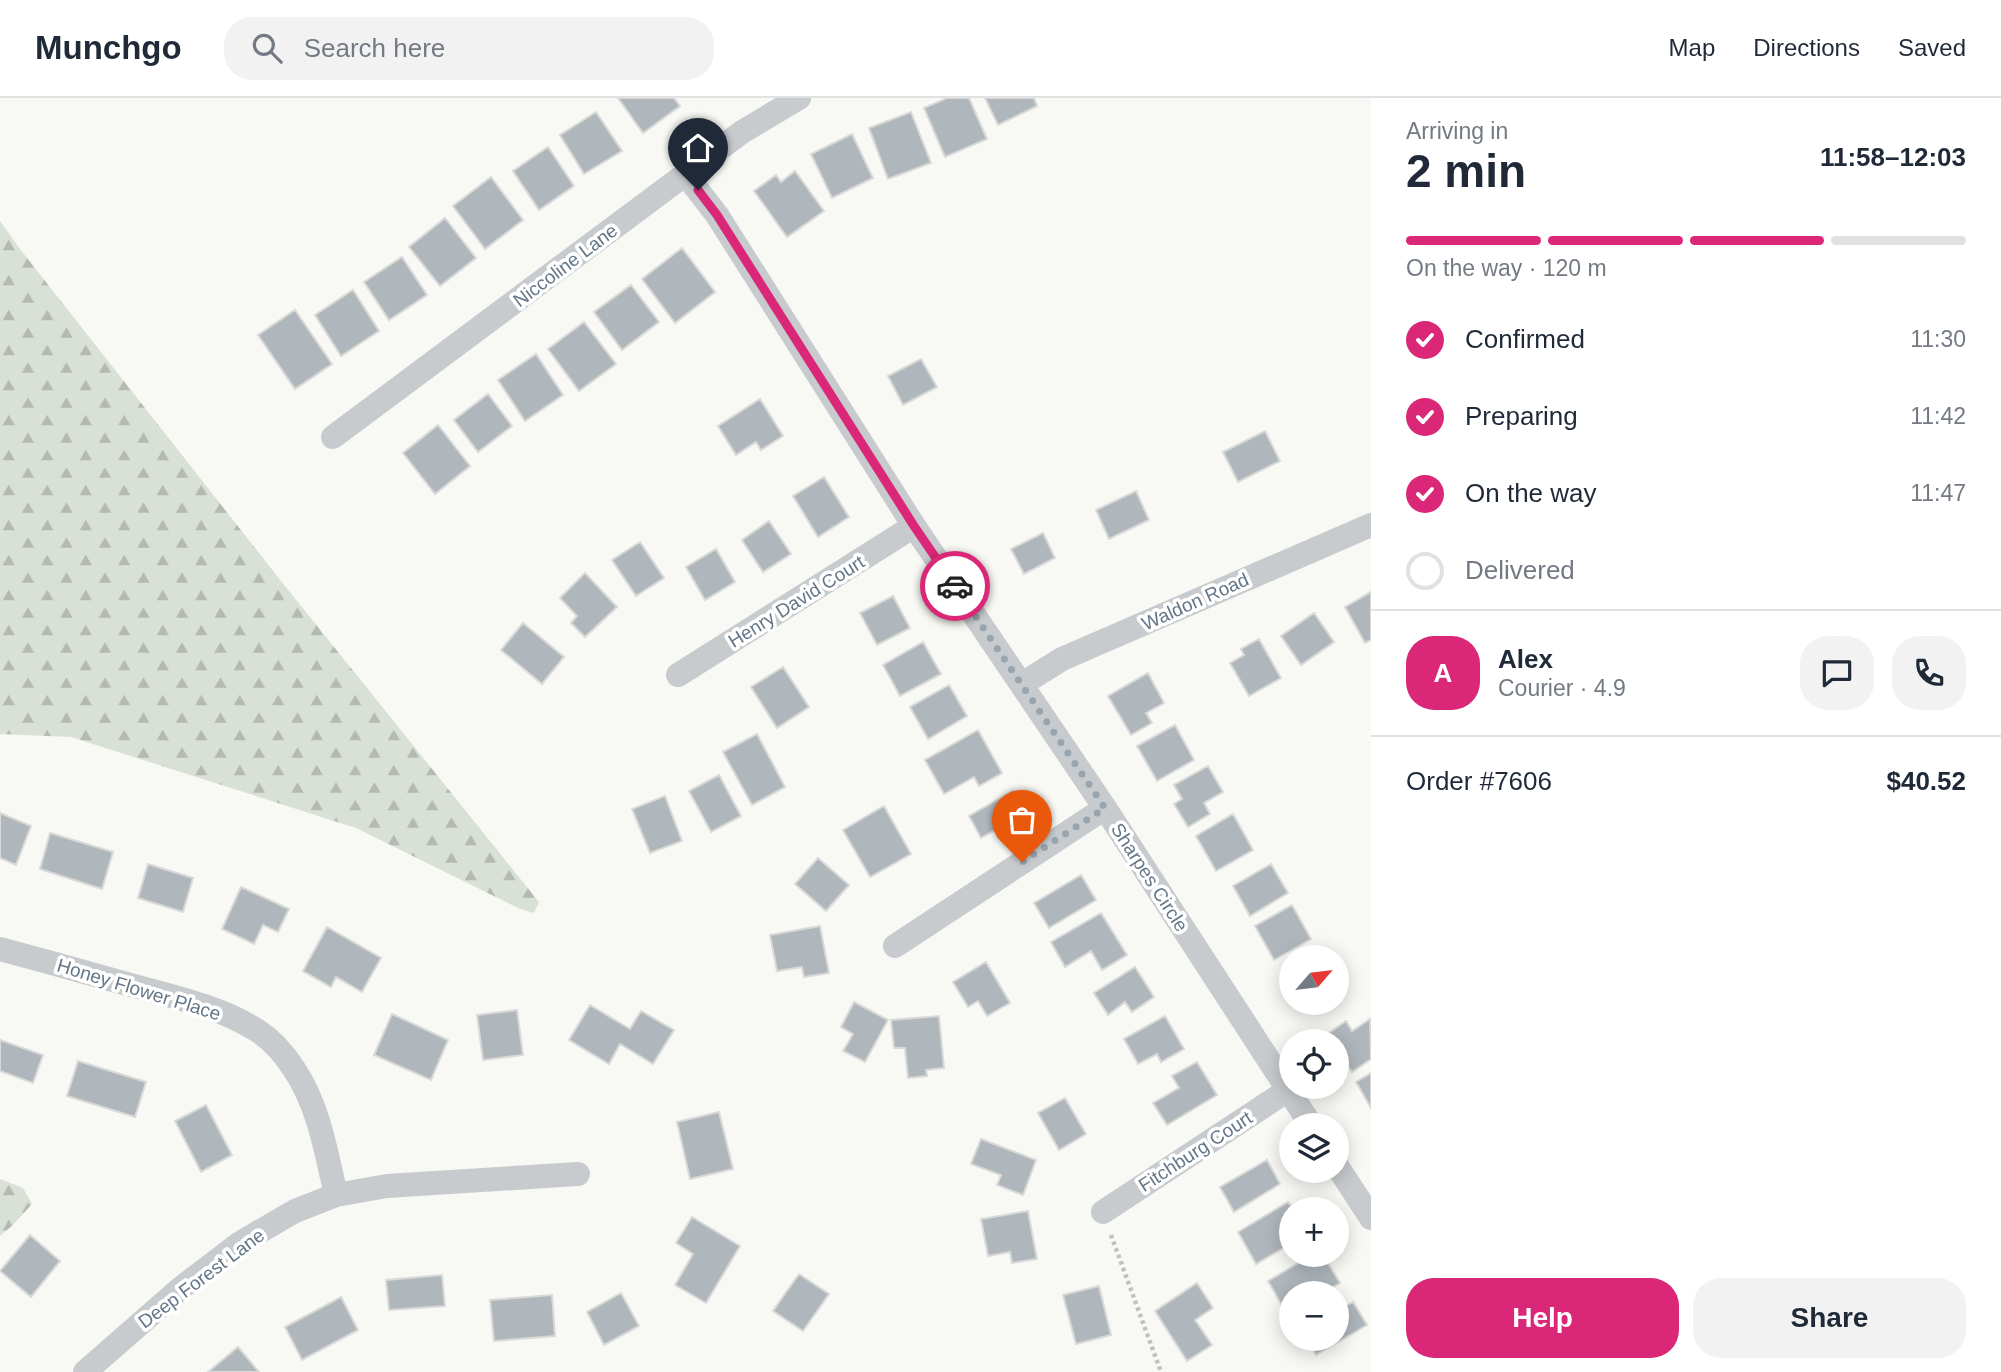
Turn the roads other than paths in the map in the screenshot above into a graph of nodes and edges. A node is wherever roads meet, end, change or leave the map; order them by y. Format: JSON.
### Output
{"nodes":[{"id":1,"x":800,"y":98,"type":"edge"},
{"id":2,"x":687,"y":175,"type":"junction"},
{"id":3,"x":333,"y":437,"type":"dead end"},
{"id":4,"x":1371,"y":525,"type":"edge"},
{"id":5,"x":914,"y":526,"type":"junction"},
{"id":6,"x":678,"y":675,"type":"dead end"},
{"id":7,"x":1022,"y":684,"type":"junction"},
{"id":8,"x":1105,"y":808,"type":"junction"},
{"id":9,"x":895,"y":946,"type":"dead end"},
{"id":10,"x":0,"y":949,"type":"edge"},
{"id":11,"x":1279,"y":1076,"type":"edge"},
{"id":12,"x":1279,"y":1096,"type":"edge"},
{"id":13,"x":578,"y":1174,"type":"dead end"},
{"id":14,"x":1348,"y":1183,"type":"edge"},
{"id":15,"x":335,"y":1195,"type":"junction"},
{"id":16,"x":1103,"y":1212,"type":"dead end"},
{"id":17,"x":1371,"y":1218,"type":"edge"},
{"id":18,"x":85,"y":1372,"type":"edge"}],
"edges":[{"from":1,"to":2,"type":"street","name":"Niccoline Lane"},
{"from":2,"to":3,"type":"street","name":"Niccoline Lane"},
{"from":2,"to":5,"type":"street","name":"Sharpes Circle"},
{"from":4,"to":7,"type":"street","name":"Waldon Road"},
{"from":5,"to":6,"type":"street","name":"Henry David Court"},
{"from":5,"to":7,"type":"street","name":"Sharpes Circle"},
{"from":7,"to":8,"type":"street","name":"Sharpes Circle"},
{"from":8,"to":9,"type":"street"},
{"from":8,"to":11,"type":"street","name":"Sharpes Circle"},
{"from":10,"to":15,"type":"street","name":"Honey Flower Place"},
{"from":12,"to":16,"type":"street","name":"Fitchburg Court"},
{"from":13,"to":15,"type":"street","name":"Deep Forest Lane"},
{"from":14,"to":17,"type":"street"},
{"from":15,"to":18,"type":"street","name":"Deep Forest Lane"}]}
